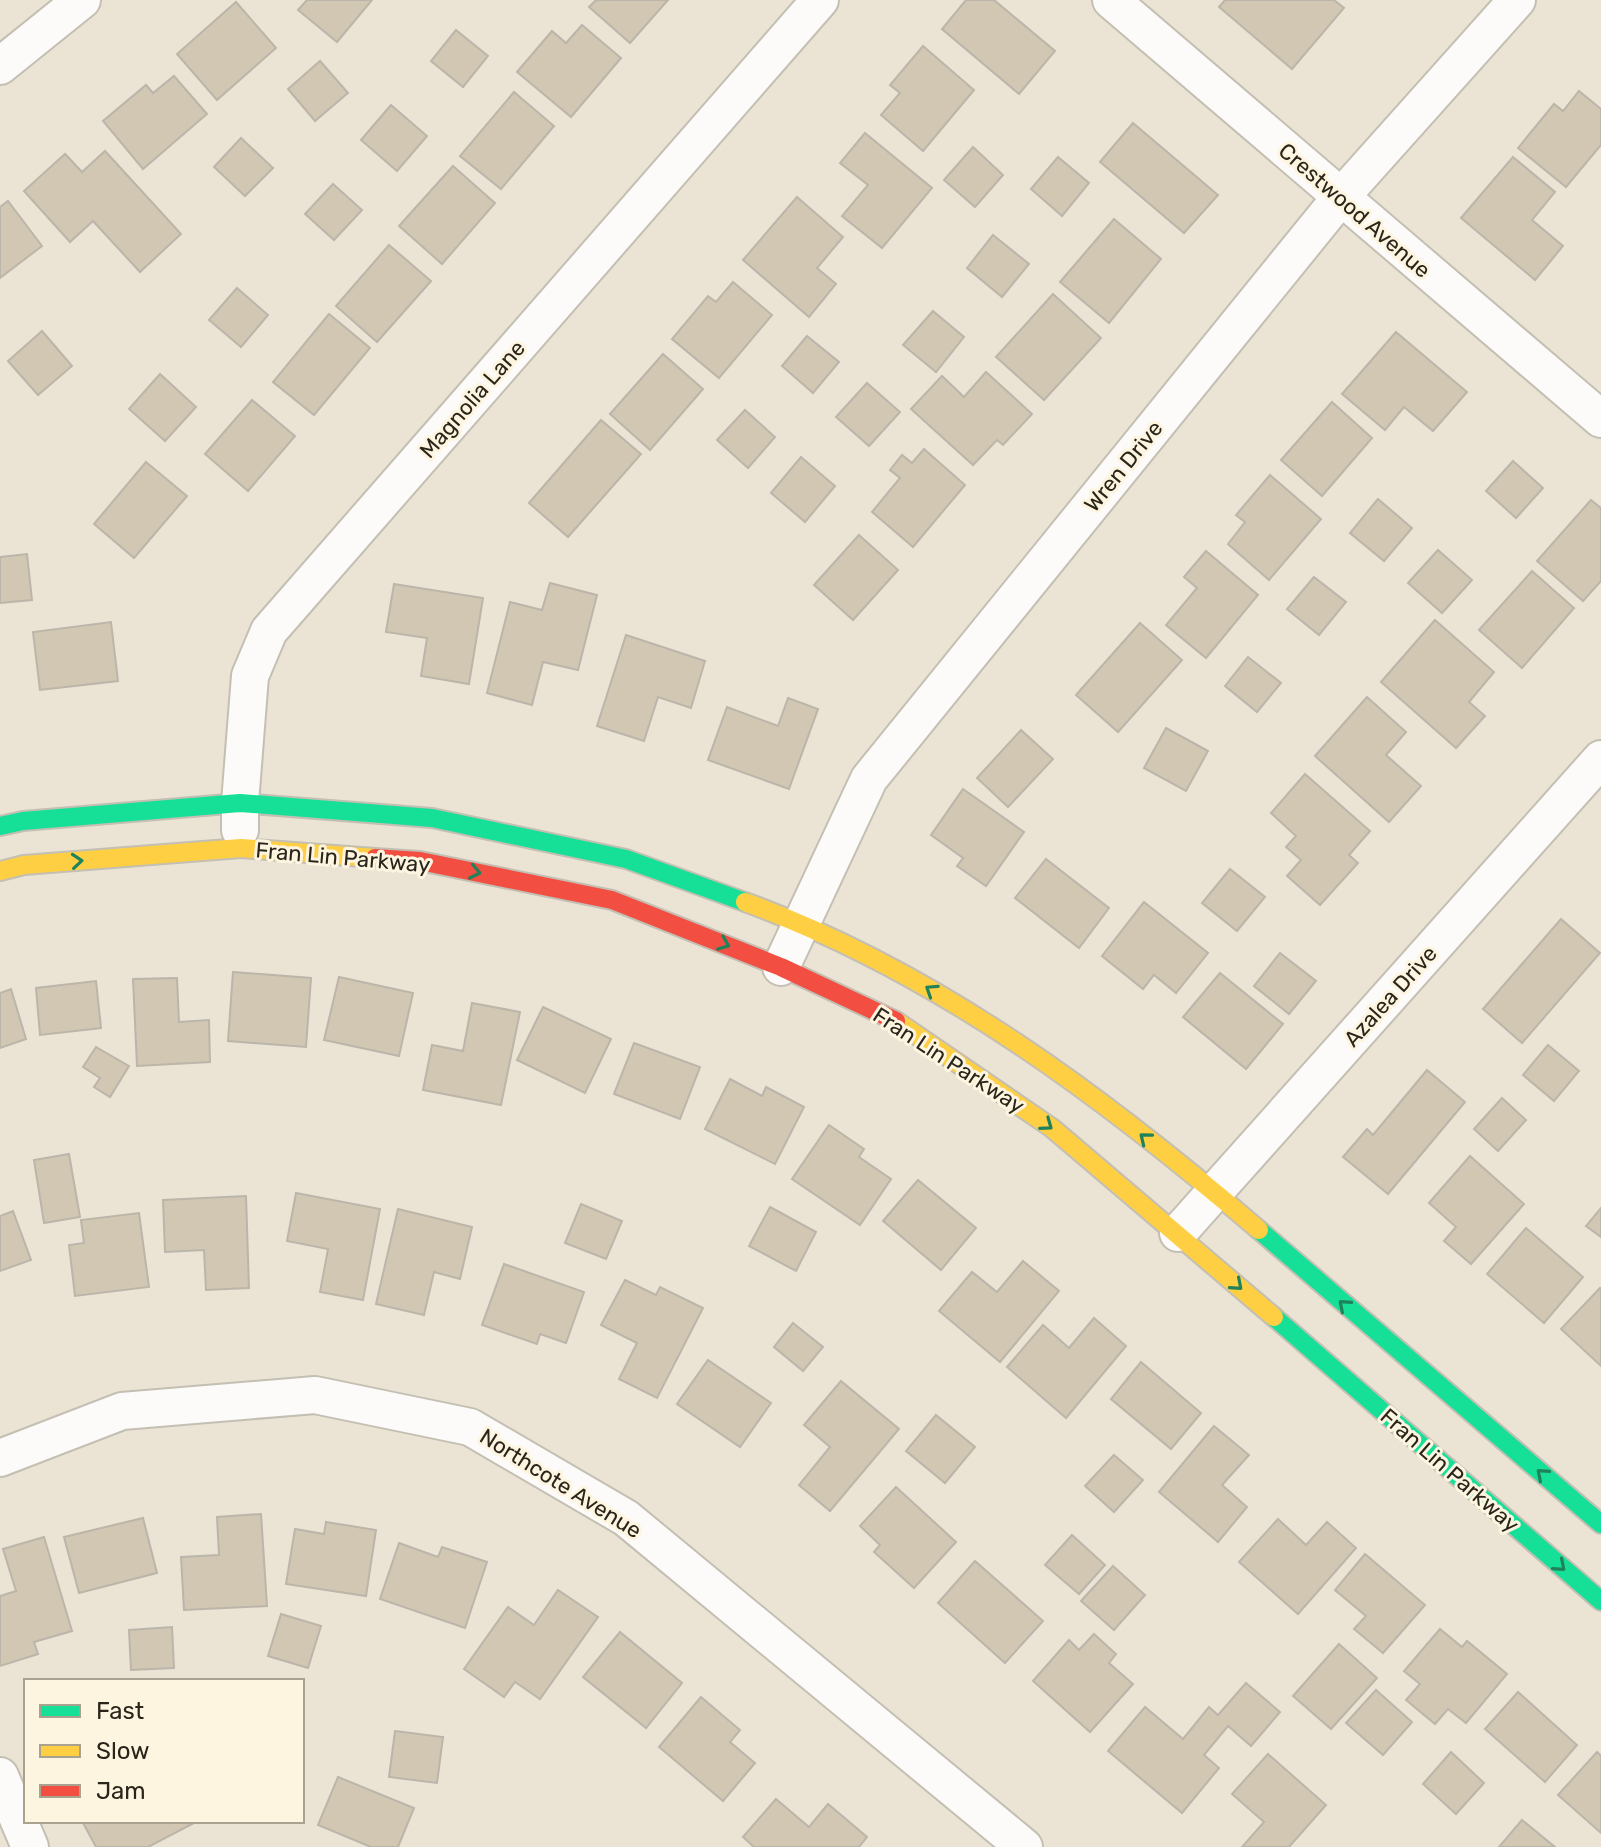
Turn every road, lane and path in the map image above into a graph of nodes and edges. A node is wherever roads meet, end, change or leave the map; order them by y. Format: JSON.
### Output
{"nodes":[{"id":1,"x":82,"y":0,"type":"edge"},
{"id":2,"x":820,"y":0,"type":"edge"},
{"id":3,"x":1111,"y":0,"type":"edge"},
{"id":4,"x":1517,"y":0,"type":"edge"},
{"id":5,"x":0,"y":66,"type":"edge"},
{"id":6,"x":1340,"y":198,"type":"junction"},
{"id":7,"x":1601,"y":419,"type":"edge"},
{"id":8,"x":1601,"y":759,"type":"edge"},
{"id":9,"x":1589,"y":796,"type":"edge"},
{"id":10,"x":240,"y":803,"type":"junction"},
{"id":11,"x":0,"y":826,"type":"edge"},
{"id":12,"x":241,"y":848,"type":"junction"},
{"id":13,"x":0,"y":871,"type":"edge"},
{"id":14,"x":802,"y":923,"type":"junction"},
{"id":15,"x":781,"y":967,"type":"junction"},
{"id":16,"x":1215,"y":1193,"type":"junction"},
{"id":17,"x":1178,"y":1233,"type":"junction"},
{"id":18,"x":0,"y":1458,"type":"edge"},
{"id":19,"x":1601,"y":1524,"type":"edge"},
{"id":20,"x":1601,"y":1601,"type":"edge"},
{"id":21,"x":0,"y":1776,"type":"edge"},
{"id":22,"x":30,"y":1847,"type":"edge"},
{"id":23,"x":1024,"y":1847,"type":"edge"}],
"edges":[{"from":1,"to":5,"type":"street"},
{"from":2,"to":10,"type":"street","name":"Magnolia Lane"},
{"from":3,"to":6,"type":"street","name":"Crestwood Avenue"},
{"from":4,"to":6,"type":"street","name":"Wren Drive"},
{"from":6,"to":7,"type":"street","name":"Crestwood Avenue"},
{"from":6,"to":14,"type":"street","name":"Wren Drive"},
{"from":8,"to":9,"type":"street","name":"Azalea Drive"},
{"from":9,"to":16,"type":"street","name":"Azalea Drive"},
{"from":10,"to":11,"type":"street","name":"Fran Lin Parkway"},
{"from":10,"to":12,"type":"street","name":"Magnolia Lane"},
{"from":10,"to":14,"type":"street","name":"Fran Lin Parkway"},
{"from":13,"to":12,"type":"street","name":"Fran Lin Parkway","one_way":true},
{"from":12,"to":15,"type":"street","name":"Fran Lin Parkway","one_way":true},
{"from":14,"to":15,"type":"street","name":"Wren Drive"},
{"from":16,"to":14,"type":"street","name":"Fran Lin Parkway","one_way":true},
{"from":15,"to":17,"type":"street","name":"Fran Lin Parkway","one_way":true},
{"from":16,"to":17,"type":"street","name":"Azalea Drive"},
{"from":19,"to":16,"type":"street","name":"Fran Lin Parkway","one_way":true},
{"from":17,"to":20,"type":"street","name":"Fran Lin Parkway","one_way":true},
{"from":18,"to":23,"type":"street","name":"Northcote Avenue"},
{"from":21,"to":22,"type":"street"}]}
